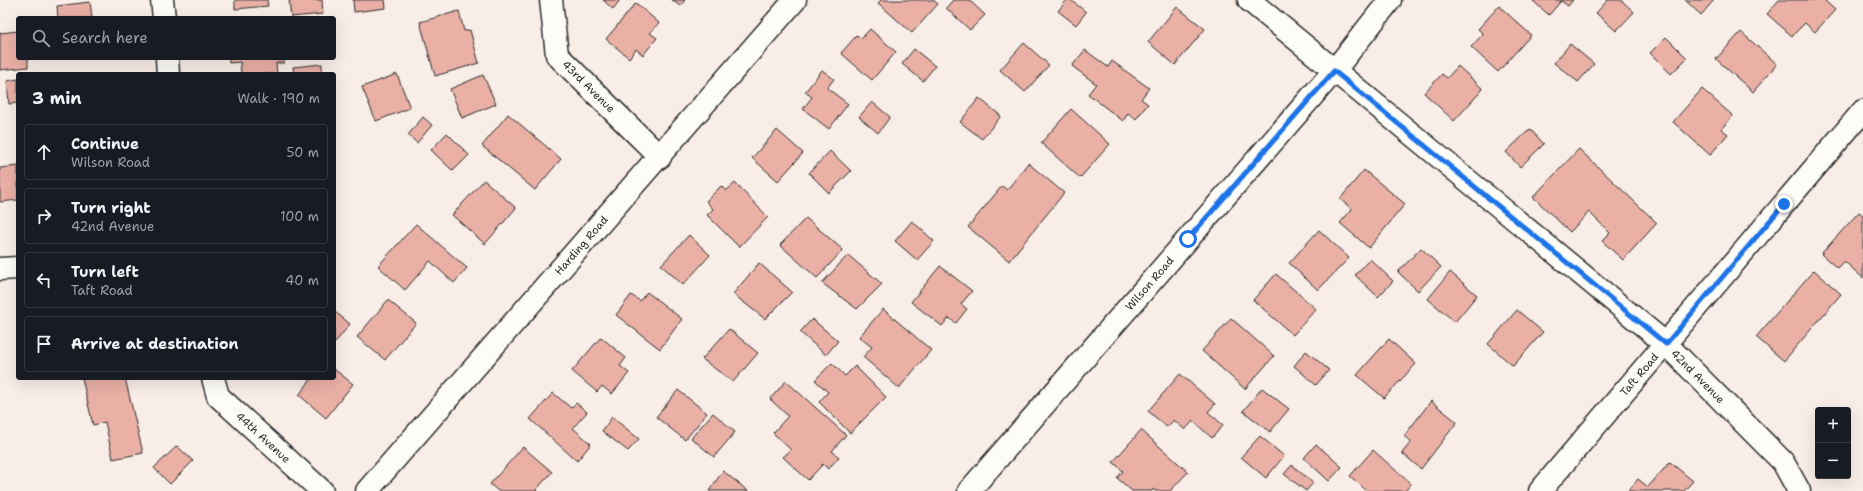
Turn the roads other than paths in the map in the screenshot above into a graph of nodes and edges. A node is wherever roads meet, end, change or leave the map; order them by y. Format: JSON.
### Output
{"nodes":[{"id":1,"x":162,"y":0,"type":"edge"},
{"id":2,"x":551,"y":0,"type":"edge"},
{"id":3,"x":796,"y":0,"type":"edge"},
{"id":4,"x":1249,"y":0,"type":"edge"},
{"id":5,"x":1390,"y":0,"type":"edge"},
{"id":6,"x":164,"y":16,"type":"edge"},
{"id":7,"x":167,"y":60,"type":"edge"},
{"id":8,"x":1334,"y":71,"type":"junction"},
{"id":9,"x":168,"y":72,"type":"edge"},
{"id":10,"x":1863,"y":111,"type":"edge"},
{"id":11,"x":660,"y":158,"type":"junction"},
{"id":12,"x":16,"y":268,"type":"edge"},
{"id":13,"x":0,"y":269,"type":"edge"},
{"id":14,"x":1666,"y":344,"type":"junction"},
{"id":15,"x":214,"y":380,"type":"edge"},
{"id":16,"x":322,"y":491,"type":"edge"},
{"id":17,"x":367,"y":491,"type":"edge"},
{"id":18,"x":969,"y":491,"type":"edge"},
{"id":19,"x":1540,"y":491,"type":"edge"},
{"id":20,"x":1799,"y":491,"type":"edge"}],
"edges":[{"from":1,"to":6,"type":"street"},
{"from":2,"to":11,"type":"street","name":"43rd Avenue"},
{"from":3,"to":11,"type":"street","name":"Harding Road"},
{"from":4,"to":8,"type":"street","name":"42nd Avenue"},
{"from":5,"to":8,"type":"street","name":"Wilson Road"},
{"from":7,"to":9,"type":"street"},
{"from":8,"to":14,"type":"street","name":"42nd Avenue"},
{"from":8,"to":18,"type":"street","name":"Wilson Road"},
{"from":10,"to":14,"type":"street","name":"Taft Road"},
{"from":11,"to":17,"type":"street","name":"Harding Road"},
{"from":12,"to":13,"type":"street"},
{"from":14,"to":19,"type":"street","name":"Taft Road"},
{"from":14,"to":20,"type":"street","name":"42nd Avenue"},
{"from":15,"to":16,"type":"street","name":"44th Avenue"}]}
